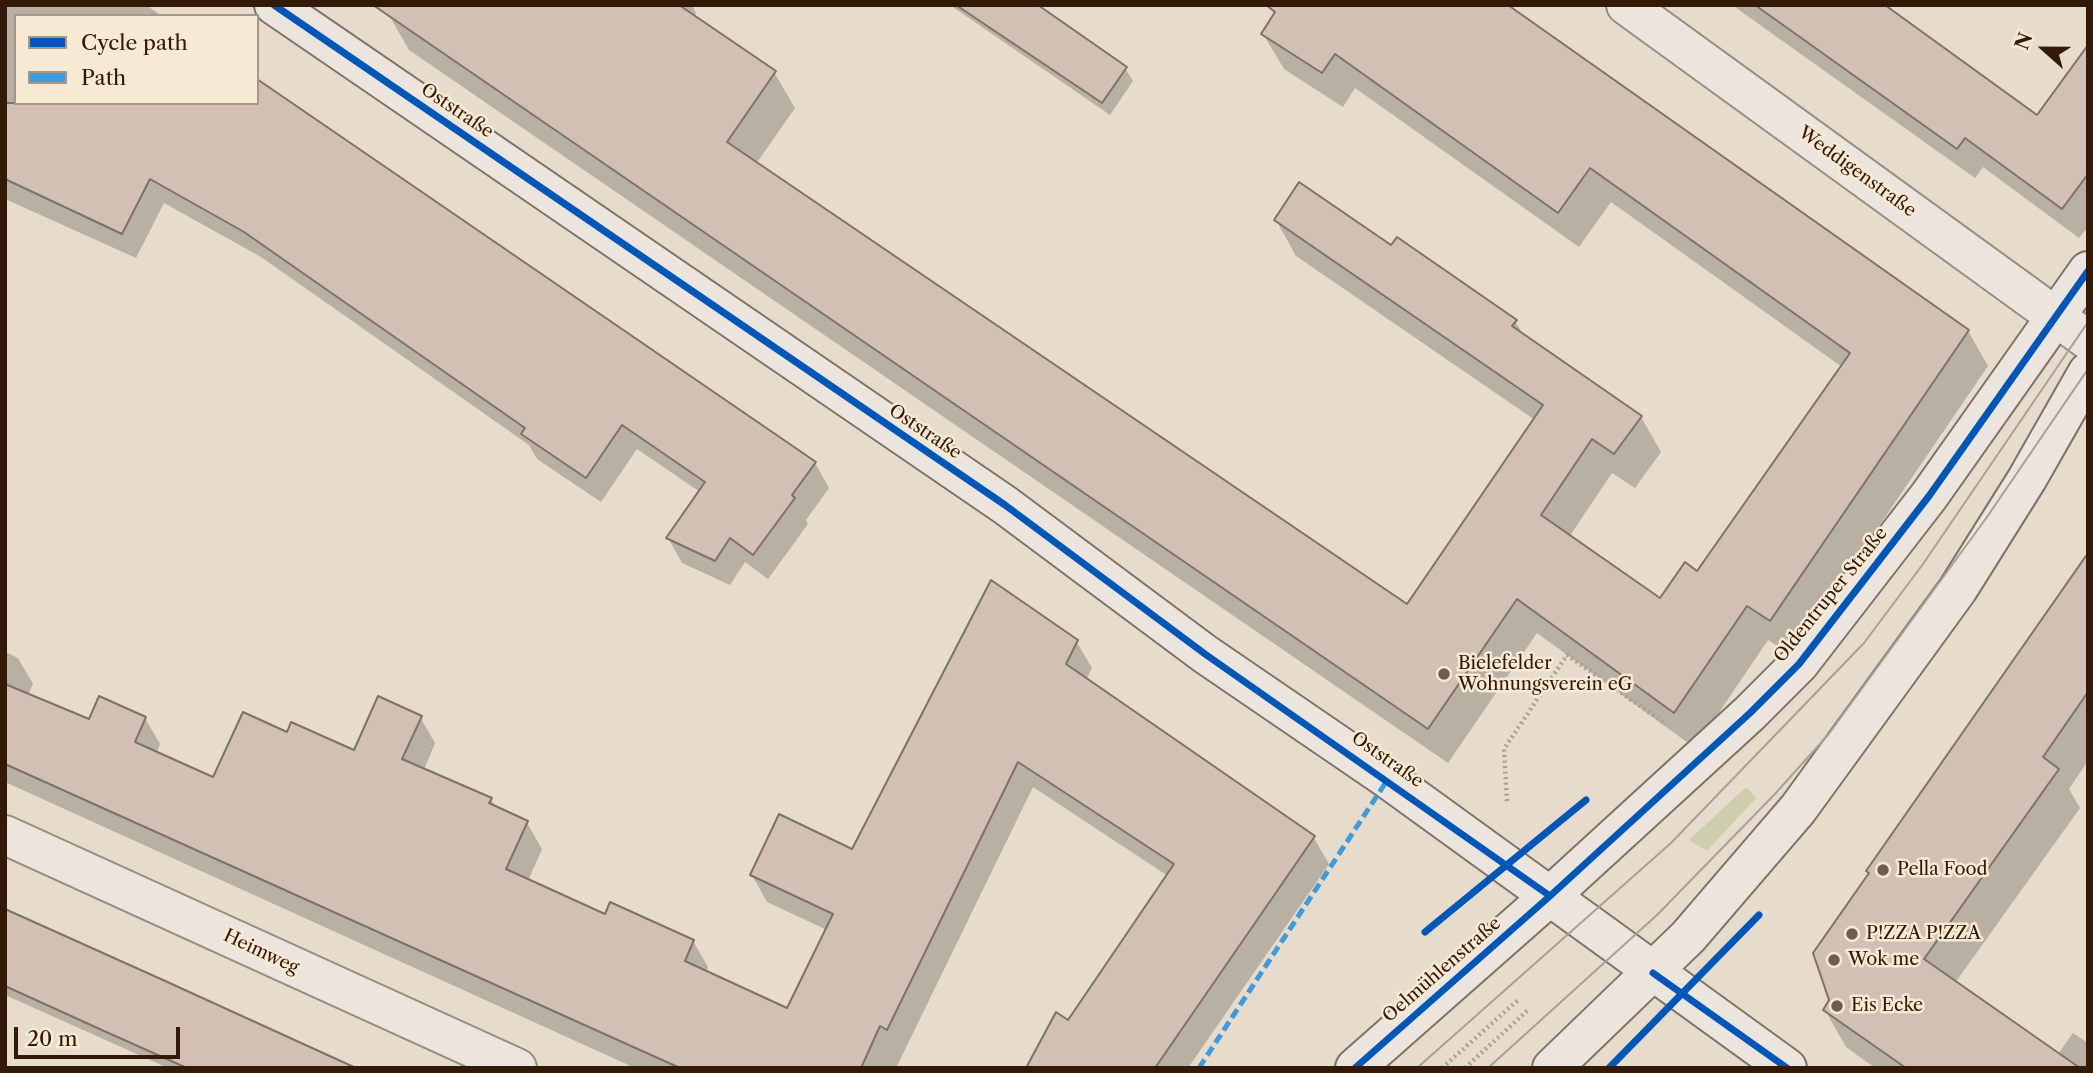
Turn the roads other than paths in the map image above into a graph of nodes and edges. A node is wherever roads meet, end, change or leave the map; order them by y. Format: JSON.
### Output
{"nodes":[{"id":1,"x":274,"y":5,"type":"edge"},
{"id":2,"x":1626,"y":5,"type":"edge"},
{"id":3,"x":2088,"y":271,"type":"edge"},
{"id":4,"x":2055,"y":317,"type":"junction"},
{"id":5,"x":2088,"y":340,"type":"edge"},
{"id":6,"x":2088,"y":372,"type":"edge"},
{"id":7,"x":5,"y":835,"type":"edge"},
{"id":8,"x":1550,"y":896,"type":"junction"},
{"id":9,"x":1653,"y":973,"type":"junction"},
{"id":10,"x":517,"y":1068,"type":"edge"},
{"id":11,"x":1355,"y":1068,"type":"edge"},
{"id":12,"x":1552,"y":1068,"type":"edge"},
{"id":13,"x":1787,"y":1068,"type":"edge"}],
"edges":[{"from":1,"to":8,"type":"street","name":"Oststraße"},
{"from":2,"to":4,"type":"street","name":"Weddigenstraße"},
{"from":3,"to":4,"type":"street","name":"Oldentruper Straße"},
{"from":4,"to":5,"type":"street","name":"Weddigenstraße"},
{"from":4,"to":8,"type":"street","name":"Oldentruper Straße"},
{"from":6,"to":9,"type":"street"},
{"from":7,"to":10,"type":"street","name":"Heimweg"},
{"from":8,"to":9,"type":"street","name":"Oststraße"},
{"from":8,"to":11,"type":"street","name":"Oelmühlenstraße"},
{"from":9,"to":12,"type":"street"},
{"from":9,"to":13,"type":"street","name":"Oststraße"}]}
